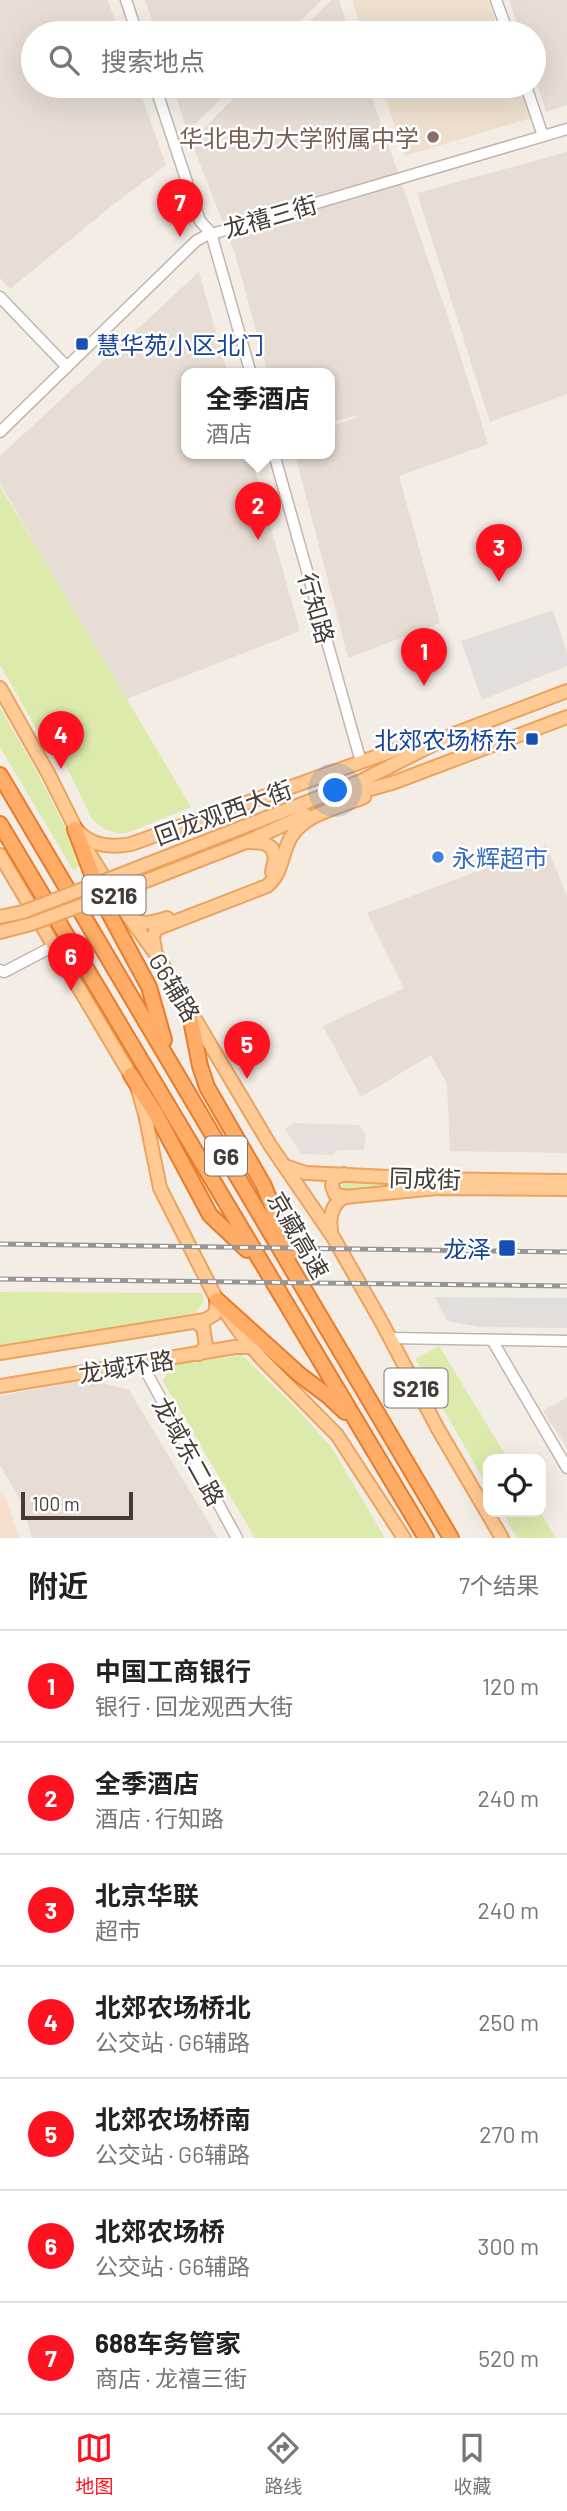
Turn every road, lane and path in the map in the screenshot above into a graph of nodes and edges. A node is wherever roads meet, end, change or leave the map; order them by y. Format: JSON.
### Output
{"nodes":[{"id":1,"x":125,"y":0,"type":"edge"},
{"id":2,"x":496,"y":0,"type":"edge"},
{"id":3,"x":133,"y":21,"type":"edge"},
{"id":4,"x":504,"y":21,"type":"edge"},
{"id":5,"x":159,"y":98,"type":"edge"},
{"id":6,"x":530,"y":98,"type":"edge"},
{"id":7,"x":567,"y":129,"type":"edge"},
{"id":8,"x":543,"y":136,"type":"junction"},
{"id":9,"x":211,"y":233,"type":"junction"},
{"id":10,"x":0,"y":297,"type":"edge"},
{"id":11,"x":67,"y":367,"type":"junction"},
{"id":12,"x":249,"y":368,"type":"edge"},
{"id":13,"x":0,"y":432,"type":"edge"},
{"id":14,"x":275,"y":459,"type":"edge"},
{"id":15,"x":0,"y":688,"type":"edge"},
{"id":16,"x":567,"y":691,"type":"edge"},
{"id":17,"x":567,"y":717,"type":"edge"},
{"id":18,"x":454,"y":734,"type":"junction"},
{"id":19,"x":361,"y":762,"type":"junction"},
{"id":20,"x":0,"y":775,"type":"edge"},
{"id":21,"x":395,"y":782,"type":"junction"},
{"id":22,"x":380,"y":786,"type":"junction"},
{"id":23,"x":0,"y":824,"type":"edge"},
{"id":24,"x":75,"y":829,"type":"junction"},
{"id":25,"x":246,"y":842,"type":"junction"},
{"id":26,"x":0,"y":855,"type":"edge"},
{"id":27,"x":121,"y":882,"type":"junction"},
{"id":28,"x":126,"y":913,"type":"junction"},
{"id":29,"x":0,"y":917,"type":"edge"},
{"id":30,"x":27,"y":918,"type":"junction"},
{"id":31,"x":0,"y":924,"type":"edge"},
{"id":32,"x":0,"y":932,"type":"edge"},
{"id":33,"x":54,"y":946,"type":"junction"},
{"id":34,"x":158,"y":957,"type":"junction"},
{"id":35,"x":1,"y":971,"type":"edge"},
{"id":36,"x":184,"y":1001,"type":"junction"},
{"id":37,"x":169,"y":1058,"type":"junction"},
{"id":38,"x":131,"y":1075,"type":"junction"},
{"id":39,"x":285,"y":1166,"type":"junction"},
{"id":40,"x":348,"y":1174,"type":"junction"},
{"id":41,"x":567,"y":1181,"type":"edge"},
{"id":42,"x":567,"y":1189,"type":"edge"},
{"id":43,"x":347,"y":1197,"type":"junction"},
{"id":44,"x":333,"y":1237,"type":"junction"},
{"id":45,"x":262,"y":1266,"type":"junction"},
{"id":46,"x":309,"y":1297,"type":"junction"},
{"id":47,"x":217,"y":1300,"type":"junction"},
{"id":48,"x":195,"y":1322,"type":"junction"},
{"id":49,"x":390,"y":1338,"type":"junction"},
{"id":50,"x":492,"y":1340,"type":"junction"},
{"id":51,"x":567,"y":1341,"type":"edge"},
{"id":52,"x":251,"y":1347,"type":"junction"},
{"id":53,"x":0,"y":1353,"type":"edge"},
{"id":54,"x":199,"y":1354,"type":"junction"},
{"id":55,"x":142,"y":1364,"type":"junction"},
{"id":56,"x":0,"y":1386,"type":"edge"},
{"id":57,"x":358,"y":1424,"type":"junction"},
{"id":58,"x":567,"y":1468,"type":"edge"},
{"id":59,"x":237,"y":1538,"type":"edge"},
{"id":60,"x":404,"y":1538,"type":"edge"},
{"id":61,"x":426,"y":1538,"type":"edge"},
{"id":62,"x":452,"y":1538,"type":"edge"},
{"id":63,"x":502,"y":1538,"type":"edge"}],
"edges":[{"from":1,"to":3,"type":"street"},
{"from":2,"to":4,"type":"street"},
{"from":5,"to":9,"type":"street"},
{"from":6,"to":8,"type":"street"},
{"from":7,"to":8,"type":"street","name":"龙禧三街"},
{"from":8,"to":9,"type":"street","name":"龙禧三街"},
{"from":9,"to":11,"type":"street","name":"龙禧三街"},
{"from":9,"to":12,"type":"street"},
{"from":10,"to":11,"type":"street"},
{"from":11,"to":13,"type":"street","name":"龙禧三街"},
{"from":14,"to":19,"type":"street","name":"行知路"},
{"from":15,"to":24,"type":"main road","name":"G6辅路","number":"S216"},
{"from":16,"to":18,"type":"main road","name":"回龙观西大街"},
{"from":17,"to":21,"type":"main road","name":"回龙观西大街"},
{"from":18,"to":19,"type":"main road","name":"回龙观西大街"},
{"from":18,"to":27,"type":"main road","name":"回龙观西大街"},
{"from":19,"to":24,"type":"main road","name":"回龙观西大街"},
{"from":20,"to":37,"type":"highway","name":"京藏高速","number":"G6"},
{"from":21,"to":22,"type":"main road","name":"回龙观西大街"},
{"from":21,"to":34,"type":"main road"},
{"from":22,"to":25,"type":"main road","name":"回龙观西大街"},
{"from":22,"to":27,"type":"main road","name":"回龙观西大街"},
{"from":23,"to":45,"type":"highway","name":"京藏高速","number":"G6"},
{"from":24,"to":28,"type":"main road","name":"G6辅路","number":"S216"},
{"from":24,"to":37,"type":"highway"},
{"from":25,"to":27,"type":"main road","name":"回龙观西大街"},
{"from":25,"to":28,"type":"main road"},
{"from":26,"to":33,"type":"main road"},
{"from":27,"to":30,"type":"main road","bridge":true},
{"from":28,"to":34,"type":"main road","name":"G6辅路","number":"S216"},
{"from":29,"to":30,"type":"main road"},
{"from":30,"to":31,"type":"main road"},
{"from":30,"to":32,"type":"main road"},
{"from":33,"to":35,"type":"street"},
{"from":33,"to":38,"type":"main road"},
{"from":34,"to":36,"type":"main road","name":"G6辅路","number":"S216"},
{"from":36,"to":39,"type":"main road","name":"G6辅路","number":"S216"},
{"from":36,"to":46,"type":"highway"},
{"from":37,"to":46,"type":"highway","name":"京藏高速","number":"G6"},
{"from":38,"to":45,"type":"highway"},
{"from":38,"to":47,"type":"main road"},
{"from":39,"to":40,"type":"main road","name":"同成街"},
{"from":39,"to":44,"type":"main road","name":"G6辅路","number":"S216"},
{"from":40,"to":41,"type":"main road","name":"同成街"},
{"from":40,"to":43,"type":"main road"},
{"from":42,"to":43,"type":"main road","name":"同成街"},
{"from":43,"to":44,"type":"main road"},
{"from":44,"to":49,"type":"main road","name":"G6辅路","number":"S216"},
{"from":45,"to":57,"type":"highway","name":"京藏高速","number":"G6"},
{"from":46,"to":62,"type":"highway","name":"京藏高速","number":"G6"},
{"from":47,"to":48,"type":"main road","name":"龙域环路"},
{"from":47,"to":52,"type":"main road"},
{"from":47,"to":57,"type":"highway"},
{"from":48,"to":53,"type":"main road","name":"龙域环路"},
{"from":48,"to":54,"type":"main road"},
{"from":49,"to":50,"type":"street"},
{"from":49,"to":63,"type":"main road","name":"G6辅路","number":"S216"},
{"from":50,"to":51,"type":"street"},
{"from":50,"to":58,"type":"street"},
{"from":52,"to":54,"type":"main road","name":"龙域环路"},
{"from":52,"to":60,"type":"main road"},
{"from":54,"to":55,"type":"main road","name":"龙域环路"},
{"from":55,"to":56,"type":"main road","name":"龙域环路"},
{"from":55,"to":59,"type":"street","name":"龙域东二路"},
{"from":57,"to":61,"type":"highway","name":"京藏高速","number":"G6"}]}
